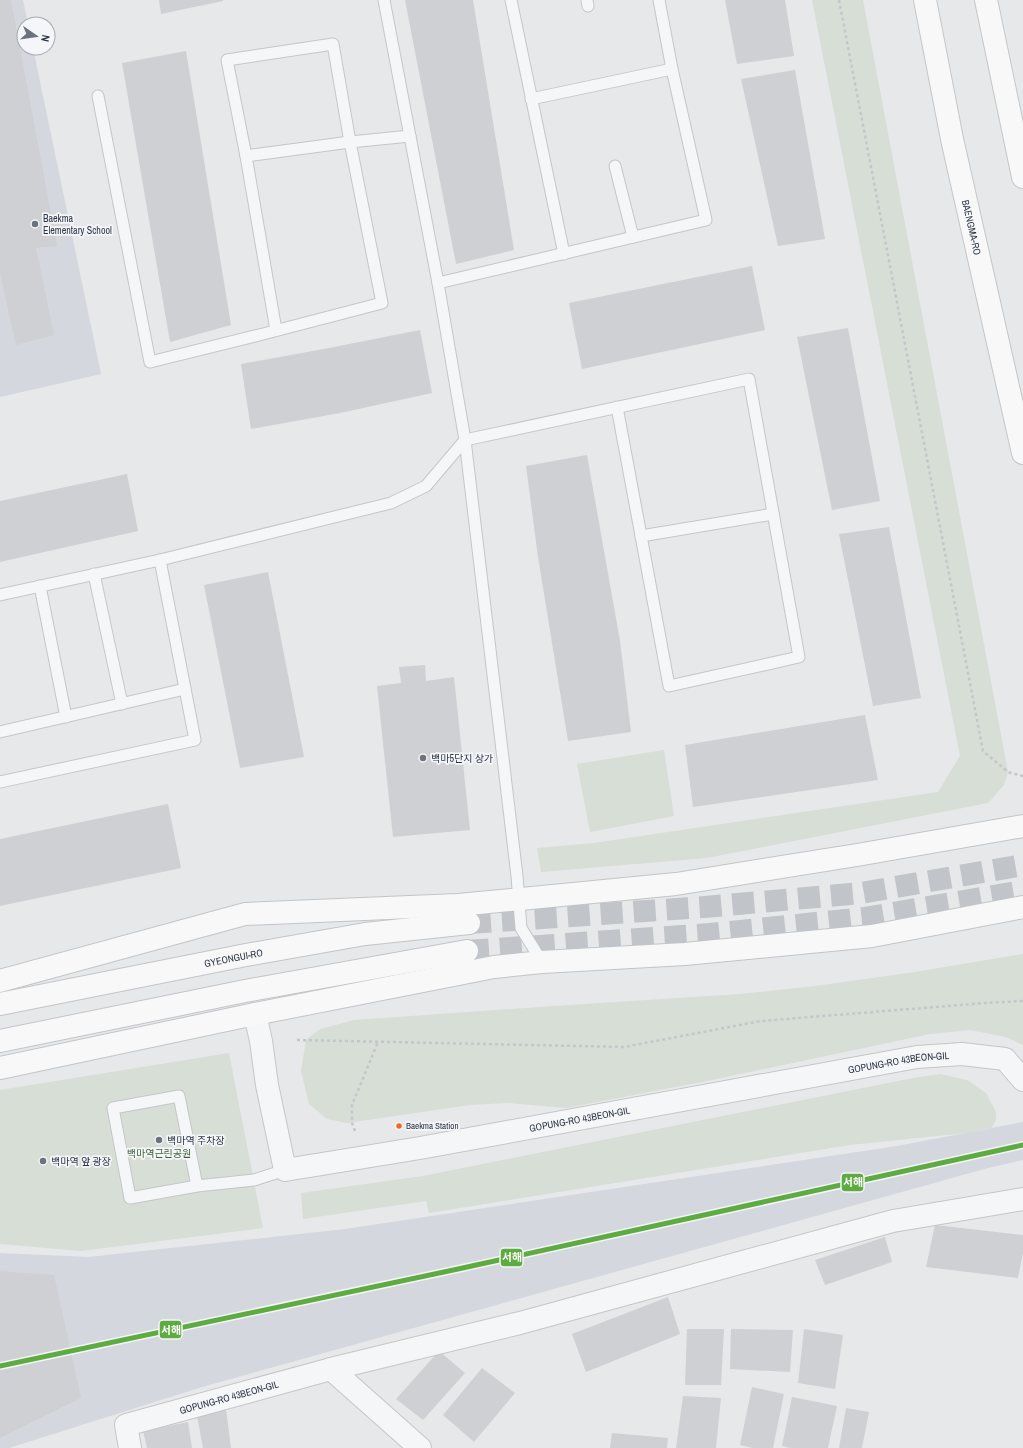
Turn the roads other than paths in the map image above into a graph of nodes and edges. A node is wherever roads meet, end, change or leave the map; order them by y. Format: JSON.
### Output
{"nodes":[{"id":1,"x":384,"y":0,"type":"edge"},
{"id":2,"x":511,"y":0,"type":"edge"},
{"id":3,"x":659,"y":0,"type":"edge"},
{"id":4,"x":924,"y":0,"type":"edge"},
{"id":5,"x":986,"y":0,"type":"edge"},
{"id":6,"x":672,"y":69,"type":"junction"},
{"id":7,"x":98,"y":96,"type":"dead end"},
{"id":8,"x":531,"y":99,"type":"junction"},
{"id":9,"x":410,"y":136,"type":"junction"},
{"id":10,"x":350,"y":142,"type":"junction"},
{"id":11,"x":246,"y":156,"type":"junction"},
{"id":12,"x":615,"y":166,"type":"dead end"},
{"id":13,"x":1023,"y":177,"type":"edge"},
{"id":14,"x":632,"y":237,"type":"junction"},
{"id":15,"x":564,"y":254,"type":"junction"},
{"id":16,"x":438,"y":283,"type":"junction"},
{"id":17,"x":276,"y":330,"type":"junction"},
{"id":18,"x":618,"y":407,"type":"junction"},
{"id":19,"x":465,"y":440,"type":"junction"},
{"id":20,"x":1023,"y":453,"type":"edge"},
{"id":21,"x":773,"y":514,"type":"junction"},
{"id":22,"x":641,"y":536,"type":"junction"},
{"id":23,"x":160,"y":560,"type":"junction"},
{"id":24,"x":94,"y":574,"type":"junction"},
{"id":25,"x":40,"y":586,"type":"junction"},
{"id":26,"x":0,"y":595,"type":"edge"},
{"id":27,"x":185,"y":689,"type":"junction"},
{"id":28,"x":122,"y":704,"type":"junction"},
{"id":29,"x":66,"y":716,"type":"junction"},
{"id":30,"x":0,"y":732,"type":"edge"},
{"id":31,"x":0,"y":782,"type":"edge"},
{"id":32,"x":1023,"y":826,"type":"edge"},
{"id":33,"x":519,"y":898,"type":"junction"},
{"id":34,"x":1023,"y":907,"type":"edge"},
{"id":35,"x":469,"y":923,"type":"tunnel mouth"},
{"id":36,"x":467,"y":951,"type":"tunnel mouth"},
{"id":37,"x":542,"y":962,"type":"junction"},
{"id":38,"x":0,"y":981,"type":"edge"},
{"id":39,"x":0,"y":1004,"type":"edge"},
{"id":40,"x":255,"y":1014,"type":"junction"},
{"id":41,"x":0,"y":1041,"type":"edge"},
{"id":42,"x":0,"y":1068,"type":"edge"},
{"id":43,"x":1023,"y":1080,"type":"edge"},
{"id":44,"x":285,"y":1170,"type":"junction"},
{"id":45,"x":196,"y":1186,"type":"junction"},
{"id":46,"x":1023,"y":1199,"type":"edge"},
{"id":47,"x":331,"y":1369,"type":"junction"},
{"id":48,"x":130,"y":1448,"type":"edge"},
{"id":49,"x":420,"y":1448,"type":"edge"}],
"edges":[{"from":1,"to":9,"type":"lane"},
{"from":2,"to":8,"type":"lane"},
{"from":3,"to":6,"type":"lane"},
{"from":4,"to":20,"type":"main road","name":"BAENGMA-RO"},
{"from":5,"to":13,"type":"main road"},
{"from":6,"to":8,"type":"lane"},
{"from":6,"to":14,"type":"lane"},
{"from":7,"to":17,"type":"lane"},
{"from":8,"to":15,"type":"lane"},
{"from":9,"to":10,"type":"lane"},
{"from":9,"to":16,"type":"lane"},
{"from":10,"to":11,"type":"lane"},
{"from":10,"to":11,"type":"lane"},
{"from":10,"to":17,"type":"lane"},
{"from":11,"to":17,"type":"lane"},
{"from":12,"to":14,"type":"lane"},
{"from":14,"to":15,"type":"lane"},
{"from":15,"to":16,"type":"lane"},
{"from":16,"to":19,"type":"lane"},
{"from":18,"to":19,"type":"lane"},
{"from":18,"to":21,"type":"lane"},
{"from":18,"to":22,"type":"lane"},
{"from":19,"to":23,"type":"lane"},
{"from":19,"to":33,"type":"lane"},
{"from":21,"to":22,"type":"lane"},
{"from":21,"to":22,"type":"lane"},
{"from":23,"to":24,"type":"lane"},
{"from":23,"to":27,"type":"lane"},
{"from":24,"to":25,"type":"lane"},
{"from":24,"to":28,"type":"lane"},
{"from":25,"to":26,"type":"lane"},
{"from":25,"to":29,"type":"lane"},
{"from":27,"to":28,"type":"lane"},
{"from":27,"to":31,"type":"lane"},
{"from":28,"to":29,"type":"lane"},
{"from":29,"to":30,"type":"lane"},
{"from":32,"to":33,"type":"main road"},
{"from":33,"to":37,"type":"lane"},
{"from":33,"to":38,"type":"main road"},
{"from":34,"to":37,"type":"main road"},
{"from":35,"to":39,"type":"main road","name":"GYEONGUI-RO"},
{"from":36,"to":41,"type":"main road"},
{"from":37,"to":40,"type":"main road"},
{"from":40,"to":42,"type":"main road"},
{"from":40,"to":44,"type":"street"},
{"from":43,"to":44,"type":"street","name":"GOPUNG-RO 43BEON-GIL"},
{"from":44,"to":45,"type":"lane"},
{"from":45,"to":45,"type":"lane"},
{"from":46,"to":47,"type":"street","name":"GOPUNG-RO 43BEON-GIL"},
{"from":47,"to":48,"type":"street","name":"GOPUNG-RO 43BEON-GIL"},
{"from":47,"to":49,"type":"street"}]}
